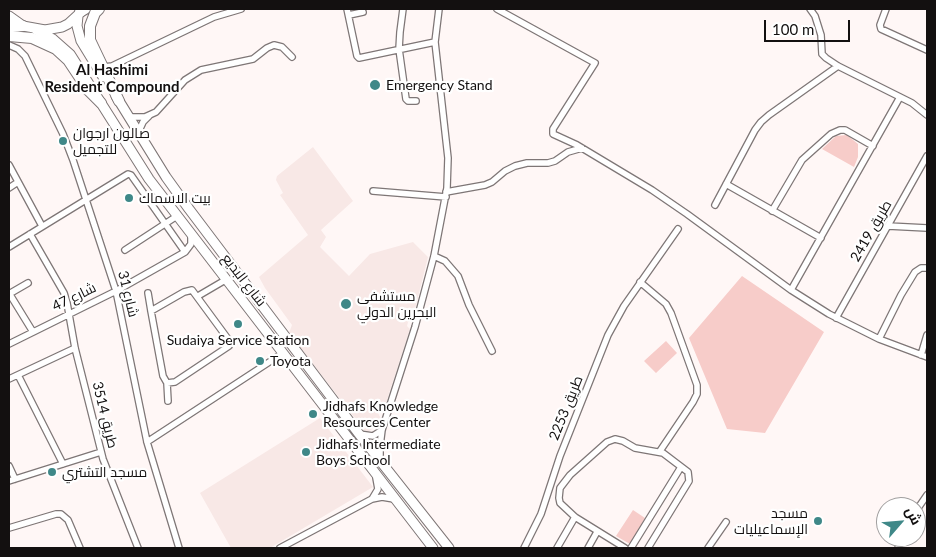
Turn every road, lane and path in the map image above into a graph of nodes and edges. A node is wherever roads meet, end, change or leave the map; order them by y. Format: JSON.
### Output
{"nodes":[{"id":1,"x":99,"y":9,"type":"edge"},
{"id":2,"x":241,"y":9,"type":"edge"},
{"id":3,"x":404,"y":9,"type":"edge"},
{"id":4,"x":439,"y":9,"type":"edge"},
{"id":5,"x":497,"y":9,"type":"edge"},
{"id":6,"x":810,"y":9,"type":"edge"},
{"id":7,"x":886,"y":9,"type":"edge"},
{"id":8,"x":81,"y":11,"type":"edge"},
{"id":9,"x":348,"y":12,"type":"edge"},
{"id":10,"x":363,"y":12,"type":"dead end"},
{"id":11,"x":9,"y":16,"type":"edge"},
{"id":12,"x":23,"y":26,"type":"junction"},
{"id":13,"x":9,"y":27,"type":"edge"},
{"id":14,"x":36,"y":30,"type":"junction"},
{"id":15,"x":9,"y":36,"type":"edge"},
{"id":16,"x":435,"y":42,"type":"junction"},
{"id":17,"x":9,"y":45,"type":"edge"},
{"id":18,"x":400,"y":49,"type":"junction"},
{"id":19,"x":927,"y":50,"type":"edge"},
{"id":20,"x":292,"y":57,"type":"dead end"},
{"id":21,"x":838,"y":66,"type":"junction"},
{"id":22,"x":107,"y":68,"type":"junction"},
{"id":23,"x":900,"y":97,"type":"junction"},
{"id":24,"x":119,"y":101,"type":"junction"},
{"id":25,"x":416,"y":101,"type":"dead end"},
{"id":26,"x":101,"y":103,"type":"junction"},
{"id":27,"x":927,"y":115,"type":"edge"},
{"id":28,"x":150,"y":116,"type":"junction"},
{"id":29,"x":129,"y":117,"type":"junction"},
{"id":30,"x":138,"y":133,"type":"junction"},
{"id":31,"x":873,"y":146,"type":"junction"},
{"id":32,"x":582,"y":148,"type":"junction"},
{"id":33,"x":927,"y":156,"type":"edge"},
{"id":34,"x":9,"y":165,"type":"edge"},
{"id":35,"x":148,"y":179,"type":"junction"},
{"id":36,"x":18,"y":182,"type":"junction"},
{"id":37,"x":726,"y":184,"type":"junction"},
{"id":38,"x":139,"y":186,"type":"junction"},
{"id":39,"x":9,"y":188,"type":"edge"},
{"id":40,"x":373,"y":191,"type":"dead end"},
{"id":41,"x":446,"y":195,"type":"junction"},
{"id":42,"x":85,"y":200,"type":"junction"},
{"id":43,"x":715,"y":205,"type":"dead end"},
{"id":44,"x":772,"y":211,"type":"junction"},
{"id":45,"x":177,"y":216,"type":"junction"},
{"id":46,"x":166,"y":224,"type":"junction"},
{"id":47,"x":42,"y":226,"type":"junction"},
{"id":48,"x":888,"y":226,"type":"junction"},
{"id":49,"x":678,"y":228,"type":"dead end"},
{"id":50,"x":927,"y":228,"type":"edge"},
{"id":51,"x":30,"y":234,"type":"junction"},
{"id":52,"x":191,"y":235,"type":"junction"},
{"id":53,"x":821,"y":238,"type":"junction"},
{"id":54,"x":9,"y":247,"type":"edge"},
{"id":55,"x":125,"y":250,"type":"dead end"},
{"id":56,"x":185,"y":252,"type":"junction"},
{"id":57,"x":434,"y":256,"type":"junction"},
{"id":58,"x":927,"y":268,"type":"edge"},
{"id":59,"x":227,"y":279,"type":"junction"},
{"id":60,"x":640,"y":282,"type":"junction"},
{"id":61,"x":28,"y":283,"type":"dead end"},
{"id":62,"x":791,"y":290,"type":"junction"},
{"id":63,"x":116,"y":291,"type":"junction"},
{"id":64,"x":148,"y":293,"type":"dead end"},
{"id":65,"x":9,"y":294,"type":"edge"},
{"id":66,"x":198,"y":296,"type":"junction"},
{"id":67,"x":151,"y":312,"type":"junction"},
{"id":68,"x":69,"y":314,"type":"junction"},
{"id":69,"x":836,"y":318,"type":"junction"},
{"id":70,"x":33,"y":332,"type":"junction"},
{"id":71,"x":927,"y":335,"type":"edge"},
{"id":72,"x":879,"y":339,"type":"junction"},
{"id":73,"x":9,"y":344,"type":"edge"},
{"id":74,"x":74,"y":348,"type":"junction"},
{"id":75,"x":492,"y":351,"type":"dead end"},
{"id":76,"x":283,"y":353,"type":"junction"},
{"id":77,"x":920,"y":355,"type":"junction"},
{"id":78,"x":927,"y":357,"type":"edge"},
{"id":79,"x":18,"y":374,"type":"junction"},
{"id":80,"x":9,"y":379,"type":"edge"},
{"id":81,"x":167,"y":383,"type":"junction"},
{"id":82,"x":168,"y":401,"type":"dead end"},
{"id":83,"x":382,"y":430,"type":"junction"},
{"id":84,"x":359,"y":434,"type":"junction"},
{"id":85,"x":147,"y":442,"type":"junction"},
{"id":86,"x":660,"y":451,"type":"junction"},
{"id":87,"x":101,"y":452,"type":"junction"},
{"id":88,"x":380,"y":460,"type":"junction"},
{"id":89,"x":63,"y":464,"type":"junction"},
{"id":90,"x":9,"y":466,"type":"edge"},
{"id":91,"x":681,"y":467,"type":"junction"},
{"id":92,"x":374,"y":471,"type":"junction"},
{"id":93,"x":12,"y":480,"type":"edge"},
{"id":94,"x":548,"y":490,"type":"junction"},
{"id":95,"x":558,"y":493,"type":"junction"},
{"id":96,"x":372,"y":499,"type":"junction"},
{"id":97,"x":396,"y":500,"type":"junction"},
{"id":98,"x":575,"y":517,"type":"junction"},
{"id":99,"x":726,"y":522,"type":"dead end"},
{"id":100,"x":9,"y":528,"type":"edge"},
{"id":101,"x":597,"y":532,"type":"junction"},
{"id":102,"x":80,"y":548,"type":"edge"},
{"id":103,"x":138,"y":548,"type":"edge"},
{"id":104,"x":179,"y":548,"type":"edge"},
{"id":105,"x":280,"y":548,"type":"edge"},
{"id":106,"x":433,"y":548,"type":"edge"},
{"id":107,"x":450,"y":548,"type":"edge"},
{"id":108,"x":524,"y":548,"type":"edge"},
{"id":109,"x":557,"y":548,"type":"edge"},
{"id":110,"x":588,"y":548,"type":"edge"},
{"id":111,"x":625,"y":548,"type":"edge"},
{"id":112,"x":631,"y":548,"type":"edge"},
{"id":113,"x":650,"y":548,"type":"edge"},
{"id":114,"x":708,"y":548,"type":"edge"}],
"edges":[{"from":1,"to":22,"type":"highway"},
{"from":2,"to":22,"type":"street"},
{"from":3,"to":18,"type":"street"},
{"from":4,"to":16,"type":"street"},
{"from":5,"to":32,"type":"street"},
{"from":6,"to":21,"type":"street"},
{"from":7,"to":19,"type":"street"},
{"from":8,"to":14,"type":"main road"},
{"from":8,"to":24,"type":"main road","name":"شارع البديع"},
{"from":9,"to":10,"type":"street"},
{"from":9,"to":18,"type":"street"},
{"from":11,"to":12,"type":"main road"},
{"from":12,"to":13,"type":"highway"},
{"from":12,"to":14,"type":"main road"},
{"from":14,"to":26,"type":"main road","name":"شارع البديع"},
{"from":15,"to":26,"type":"highway"},
{"from":16,"to":18,"type":"street"},
{"from":16,"to":41,"type":"street"},
{"from":17,"to":42,"type":"street","name":"شارع 31"},
{"from":18,"to":25,"type":"street"},
{"from":20,"to":28,"type":"street"},
{"from":21,"to":23,"type":"street"},
{"from":21,"to":37,"type":"street"},
{"from":22,"to":24,"type":"highway"},
{"from":23,"to":27,"type":"street"},
{"from":23,"to":31,"type":"street"},
{"from":24,"to":29,"type":"main road","name":"شارع البديع"},
{"from":26,"to":35,"type":"main road","name":"شارع البديع"},
{"from":28,"to":29,"type":"street"},
{"from":28,"to":30,"type":"street"},
{"from":29,"to":30,"type":"main road","name":"شارع البديع"},
{"from":30,"to":84,"type":"main road","name":"شارع البديع"},
{"from":31,"to":44,"type":"street"},
{"from":31,"to":53,"type":"street"},
{"from":32,"to":41,"type":"street"},
{"from":32,"to":62,"type":"street"},
{"from":33,"to":48,"type":"street","name":"طريق 2419"},
{"from":34,"to":36,"type":"street"},
{"from":35,"to":38,"type":"street"},
{"from":35,"to":45,"type":"main road","name":"شارع البديع"},
{"from":36,"to":39,"type":"street"},
{"from":36,"to":47,"type":"street"},
{"from":37,"to":43,"type":"street"},
{"from":37,"to":44,"type":"street"},
{"from":38,"to":42,"type":"street"},
{"from":38,"to":46,"type":"street"},
{"from":40,"to":41,"type":"street"},
{"from":41,"to":57,"type":"street"},
{"from":42,"to":47,"type":"street"},
{"from":42,"to":63,"type":"street","name":"شارع 31"},
{"from":44,"to":53,"type":"street"},
{"from":45,"to":46,"type":"street"},
{"from":45,"to":52,"type":"main road","name":"شارع البديع"},
{"from":46,"to":55,"type":"street"},
{"from":46,"to":56,"type":"street"},
{"from":47,"to":51,"type":"street"},
{"from":48,"to":50,"type":"street"},
{"from":48,"to":69,"type":"street","name":"طريق 2419"},
{"from":49,"to":60,"type":"street","name":"طريق 2253"},
{"from":51,"to":54,"type":"street"},
{"from":51,"to":68,"type":"street","name":"طريق 3514"},
{"from":52,"to":56,"type":"street"},
{"from":52,"to":59,"type":"main road","name":"شارع البديع"},
{"from":53,"to":62,"type":"street"},
{"from":56,"to":63,"type":"street","name":"شارع 47"},
{"from":57,"to":75,"type":"street"},
{"from":57,"to":83,"type":"street"},
{"from":58,"to":72,"type":"street"},
{"from":59,"to":66,"type":"street"},
{"from":59,"to":76,"type":"main road","name":"شارع البديع"},
{"from":60,"to":86,"type":"street"},
{"from":60,"to":94,"type":"street","name":"طريق 2253"},
{"from":61,"to":65,"type":"street"},
{"from":62,"to":69,"type":"street"},
{"from":63,"to":68,"type":"street","name":"شارع 47"},
{"from":63,"to":85,"type":"street","name":"شارع 31"},
{"from":64,"to":67,"type":"street"},
{"from":65,"to":70,"type":"street"},
{"from":66,"to":67,"type":"street"},
{"from":66,"to":81,"type":"street"},
{"from":67,"to":81,"type":"street"},
{"from":68,"to":70,"type":"street","name":"شارع 47"},
{"from":68,"to":74,"type":"street","name":"طريق 3514"},
{"from":69,"to":72,"type":"street"},
{"from":70,"to":73,"type":"street","name":"شارع 47"},
{"from":71,"to":77,"type":"street"},
{"from":72,"to":77,"type":"street"},
{"from":74,"to":79,"type":"street"},
{"from":74,"to":87,"type":"street","name":"طريق 3514"},
{"from":76,"to":85,"type":"street"},
{"from":76,"to":92,"type":"main road","name":"شارع البديع"},
{"from":77,"to":78,"type":"street"},
{"from":79,"to":80,"type":"street"},
{"from":79,"to":89,"type":"street"},
{"from":81,"to":82,"type":"street"},
{"from":83,"to":84,"type":"street"},
{"from":83,"to":88,"type":"street"},
{"from":84,"to":88,"type":"main road","name":"شارع البديع"},
{"from":85,"to":104,"type":"street","name":"شارع 31"},
{"from":86,"to":91,"type":"street"},
{"from":86,"to":95,"type":"street"},
{"from":87,"to":89,"type":"street"},
{"from":87,"to":103,"type":"street","name":"طريق 3514"},
{"from":88,"to":107,"type":"main road","name":"شارع البديع"},
{"from":89,"to":93,"type":"street"},
{"from":90,"to":93,"type":"street"},
{"from":91,"to":112,"type":"street"},
{"from":91,"to":113,"type":"street"},
{"from":92,"to":96,"type":"street"},
{"from":92,"to":97,"type":"main road","name":"شارع البديع"},
{"from":94,"to":95,"type":"street"},
{"from":94,"to":108,"type":"street","name":"طريق 2253"},
{"from":95,"to":98,"type":"street"},
{"from":96,"to":97,"type":"street"},
{"from":96,"to":105,"type":"street"},
{"from":97,"to":106,"type":"main road","name":"شارع البديع"},
{"from":98,"to":101,"type":"street"},
{"from":98,"to":109,"type":"street"},
{"from":99,"to":114,"type":"street"},
{"from":100,"to":102,"type":"street"},
{"from":101,"to":110,"type":"street"},
{"from":101,"to":111,"type":"street"}]}
